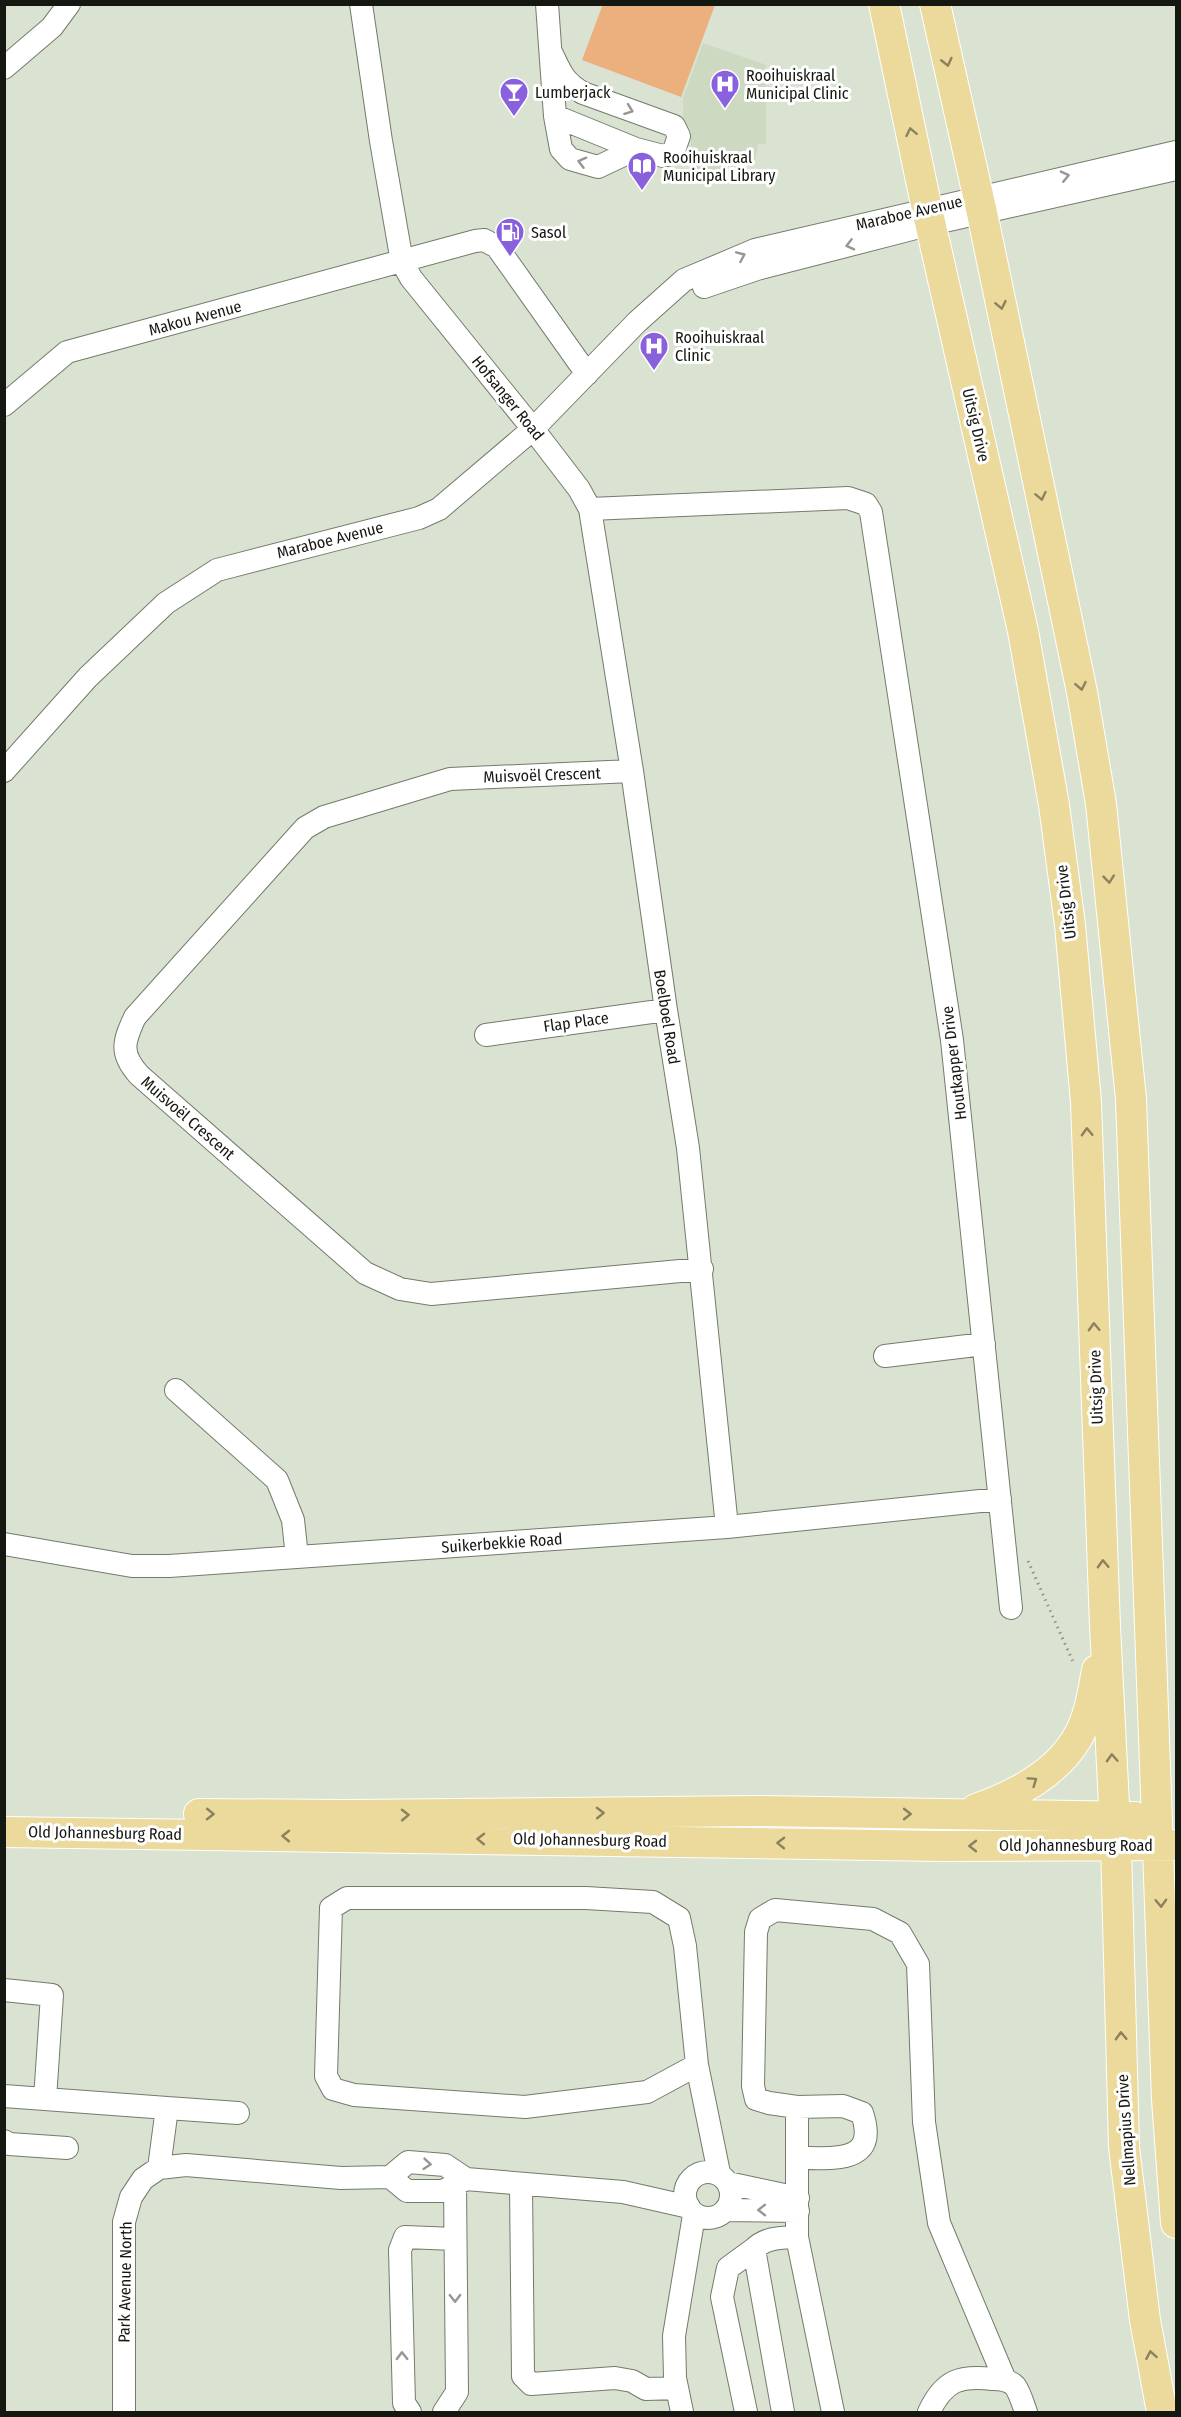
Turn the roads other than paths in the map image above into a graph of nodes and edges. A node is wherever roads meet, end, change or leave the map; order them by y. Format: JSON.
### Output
{"nodes":[{"id":1,"x":69,"y":4,"type":"edge"},
{"id":2,"x":361,"y":4,"type":"edge"},
{"id":3,"x":548,"y":4,"type":"edge"},
{"id":4,"x":884,"y":4,"type":"edge"},
{"id":5,"x":935,"y":4,"type":"edge"},
{"id":6,"x":552,"y":54,"type":"junction"},
{"id":7,"x":4,"y":68,"type":"edge"},
{"id":8,"x":555,"y":116,"type":"junction"},
{"id":9,"x":636,"y":149,"type":"junction"},
{"id":10,"x":1176,"y":152,"type":"edge"},
{"id":11,"x":1176,"y":170,"type":"edge"},
{"id":12,"x":980,"y":205,"type":"junction"},
{"id":13,"x":929,"y":217,"type":"junction"},
{"id":14,"x":402,"y":262,"type":"junction"},
{"id":15,"x":587,"y":374,"type":"junction"},
{"id":16,"x":4,"y":405,"type":"edge"},
{"id":17,"x":533,"y":429,"type":"junction"},
{"id":18,"x":590,"y":509,"type":"junction"},
{"id":19,"x":4,"y":771,"type":"edge"},
{"id":20,"x":632,"y":771,"type":"junction"},
{"id":21,"x":666,"y":1010,"type":"junction"},
{"id":22,"x":486,"y":1035,"type":"dead end"},
{"id":23,"x":702,"y":1269,"type":"junction"},
{"id":24,"x":984,"y":1344,"type":"junction"},
{"id":25,"x":885,"y":1356,"type":"dead end"},
{"id":26,"x":176,"y":1390,"type":"dead end"},
{"id":27,"x":1000,"y":1499,"type":"junction"},
{"id":28,"x":727,"y":1527,"type":"junction"},
{"id":29,"x":4,"y":1544,"type":"edge"},
{"id":30,"x":297,"y":1557,"type":"junction"},
{"id":31,"x":1149,"y":1564,"type":"junction"},
{"id":32,"x":1011,"y":1608,"type":"dead end"},
{"id":33,"x":1105,"y":1626,"type":"junction"},
{"id":34,"x":1176,"y":1729,"type":"edge"},
{"id":35,"x":4,"y":1812,"type":"edge"},
{"id":36,"x":962,"y":1814,"type":"junction"},
{"id":37,"x":1115,"y":1831,"type":"junction"},
{"id":38,"x":1168,"y":1831,"type":"edge"},
{"id":39,"x":4,"y":1832,"type":"edge"},
{"id":40,"x":4,"y":1990,"type":"edge"},
{"id":41,"x":1176,"y":2021,"type":"edge"},
{"id":42,"x":697,"y":2066,"type":"junction"},
{"id":43,"x":704,"y":2095,"type":"junction"},
{"id":44,"x":4,"y":2096,"type":"edge"},
{"id":45,"x":45,"y":2099,"type":"junction"},
{"id":46,"x":1167,"y":2099,"type":"junction"},
{"id":47,"x":797,"y":2107,"type":"junction"},
{"id":48,"x":167,"y":2108,"type":"junction"},
{"id":49,"x":238,"y":2113,"type":"dead end"},
{"id":50,"x":4,"y":2141,"type":"edge"},
{"id":51,"x":67,"y":2148,"type":"dead end"},
{"id":52,"x":799,"y":2158,"type":"junction"},
{"id":53,"x":159,"y":2168,"type":"junction"},
{"id":54,"x":723,"y":2178,"type":"junction"},
{"id":55,"x":692,"y":2179,"type":"junction"},
{"id":56,"x":460,"y":2182,"type":"junction"},
{"id":57,"x":520,"y":2185,"type":"junction"},
{"id":58,"x":623,"y":2192,"type":"junction"},
{"id":59,"x":798,"y":2204,"type":"junction"},
{"id":60,"x":706,"y":2212,"type":"junction"},
{"id":61,"x":1176,"y":2223,"type":"edge"},
{"id":62,"x":797,"y":2237,"type":"junction"},
{"id":63,"x":455,"y":2239,"type":"junction"},
{"id":64,"x":754,"y":2249,"type":"junction"},
{"id":65,"x":1005,"y":2380,"type":"junction"},
{"id":66,"x":677,"y":2388,"type":"junction"},
{"id":67,"x":124,"y":2412,"type":"edge"},
{"id":68,"x":410,"y":2412,"type":"edge"},
{"id":69,"x":444,"y":2412,"type":"edge"},
{"id":70,"x":682,"y":2412,"type":"edge"},
{"id":71,"x":746,"y":2412,"type":"edge"},
{"id":72,"x":783,"y":2412,"type":"edge"},
{"id":73,"x":833,"y":2412,"type":"edge"},
{"id":74,"x":929,"y":2412,"type":"edge"},
{"id":75,"x":1026,"y":2412,"type":"edge"},
{"id":76,"x":1162,"y":2412,"type":"edge"}],
"edges":[{"from":1,"to":7,"type":"street"},
{"from":2,"to":14,"type":"street","name":"Hofsanger Road"},
{"from":3,"to":6,"type":"street"},
{"from":13,"to":4,"type":"main road","name":"Uitsig Drive","one_way":true},
{"from":5,"to":12,"type":"main road","one_way":true},
{"from":6,"to":8,"type":"street"},
{"from":6,"to":9,"type":"street","one_way":true},
{"from":8,"to":9,"type":"street"},
{"from":9,"to":8,"type":"street","one_way":true},
{"from":12,"to":10,"type":"street","name":"Maraboe Avenue","one_way":true},
{"from":11,"to":12,"type":"street","name":"Maraboe Avenue"},
{"from":12,"to":13,"type":"street","name":"Maraboe Avenue"},
{"from":12,"to":31,"type":"main road","one_way":true},
{"from":13,"to":15,"type":"street","name":"Maraboe Avenue"},
{"from":33,"to":13,"type":"main road","name":"Uitsig Drive","one_way":true},
{"from":14,"to":15,"type":"street","name":"Makou Avenue"},
{"from":14,"to":16,"type":"street","name":"Makou Avenue"},
{"from":14,"to":17,"type":"street","name":"Hofsanger Road"},
{"from":15,"to":17,"type":"street","name":"Maraboe Avenue"},
{"from":17,"to":18,"type":"street","name":"Hofsanger Road"},
{"from":17,"to":19,"type":"street","name":"Maraboe Avenue"},
{"from":18,"to":20,"type":"street","name":"Boelboel Road"},
{"from":18,"to":24,"type":"street","name":"Houtkapper Drive"},
{"from":20,"to":21,"type":"street","name":"Boelboel Road"},
{"from":20,"to":23,"type":"street","name":"Muisvoël Crescent"},
{"from":21,"to":22,"type":"street","name":"Flap Place"},
{"from":21,"to":23,"type":"street","name":"Boelboel Road"},
{"from":23,"to":28,"type":"street","name":"Boelboel Road"},
{"from":24,"to":25,"type":"street"},
{"from":24,"to":27,"type":"street","name":"Houtkapper Drive"},
{"from":26,"to":30,"type":"street"},
{"from":27,"to":28,"type":"street","name":"Suikerbekkie Road"},
{"from":27,"to":32,"type":"street","name":"Houtkapper Drive"},
{"from":28,"to":30,"type":"street","name":"Suikerbekkie Road"},
{"from":29,"to":30,"type":"street","name":"Suikerbekkie Road"},
{"from":31,"to":34,"type":"main road"},
{"from":31,"to":38,"type":"main road"},
{"from":36,"to":33,"type":"main road","one_way":true},
{"from":37,"to":33,"type":"main road","name":"Uitsig Drive","one_way":true},
{"from":35,"to":36,"type":"main road","name":"Old Johannesburg Road","one_way":true},
{"from":36,"to":37,"type":"main road","name":"Old Johannesburg Road"},
{"from":37,"to":38,"type":"main road","name":"Old Johannesburg Road"},
{"from":37,"to":39,"type":"main road","name":"Old Johannesburg Road","one_way":true},
{"from":76,"to":37,"type":"main road","name":"Nellmapius Drive","one_way":true},
{"from":38,"to":46,"type":"main road","one_way":true},
{"from":40,"to":45,"type":"street"},
{"from":41,"to":46,"type":"main road"},
{"from":42,"to":42,"type":"street"},
{"from":42,"to":43,"type":"street"},
{"from":43,"to":54,"type":"street"},
{"from":43,"to":55,"type":"street"},
{"from":44,"to":45,"type":"street"},
{"from":45,"to":48,"type":"street"},
{"from":46,"to":61,"type":"main road"},
{"from":47,"to":52,"type":"street"},
{"from":47,"to":52,"type":"street"},
{"from":47,"to":65,"type":"street"},
{"from":48,"to":49,"type":"street"},
{"from":48,"to":53,"type":"street"},
{"from":50,"to":51,"type":"street"},
{"from":52,"to":59,"type":"street"},
{"from":53,"to":56,"type":"street"},
{"from":53,"to":67,"type":"street","name":"Park Avenue North"},
{"from":54,"to":55,"type":"street"},
{"from":54,"to":59,"type":"street"},
{"from":54,"to":60,"type":"street"},
{"from":55,"to":58,"type":"street"},
{"from":55,"to":60,"type":"street"},
{"from":56,"to":57,"type":"street"},
{"from":56,"to":63,"type":"street"},
{"from":57,"to":58,"type":"street"},
{"from":57,"to":66,"type":"street"},
{"from":58,"to":60,"type":"street"},
{"from":59,"to":60,"type":"street","one_way":true},
{"from":59,"to":62,"type":"street"},
{"from":60,"to":66,"type":"street"},
{"from":62,"to":64,"type":"street"},
{"from":62,"to":73,"type":"street"},
{"from":68,"to":63,"type":"street","one_way":true},
{"from":63,"to":69,"type":"street","one_way":true},
{"from":64,"to":71,"type":"street"},
{"from":64,"to":72,"type":"street"},
{"from":65,"to":74,"type":"street"},
{"from":65,"to":75,"type":"street"},
{"from":66,"to":70,"type":"street"}]}
